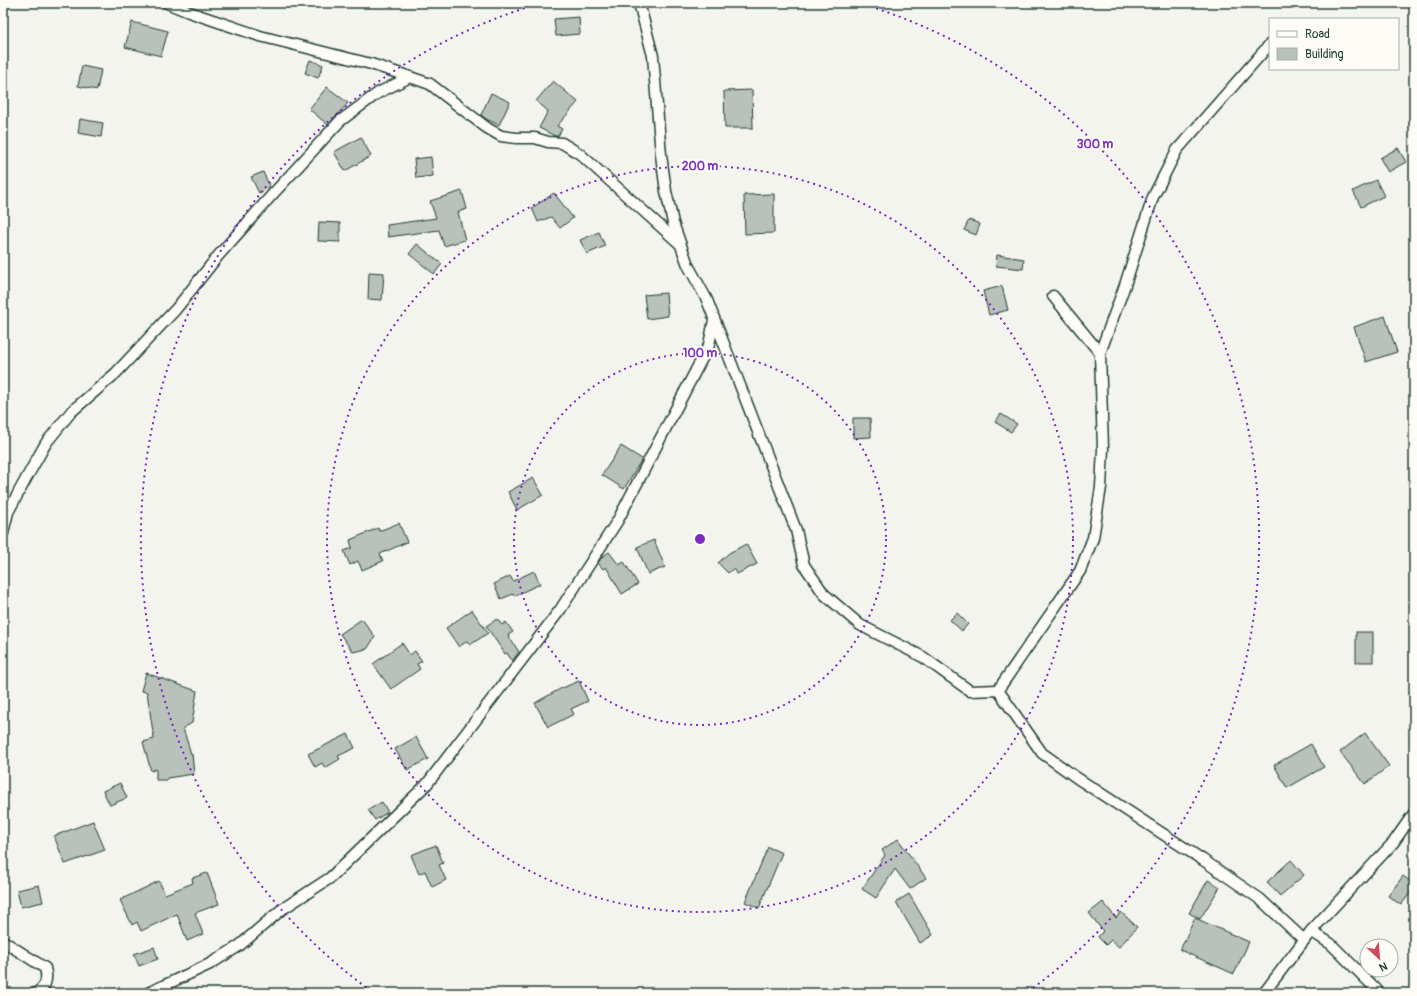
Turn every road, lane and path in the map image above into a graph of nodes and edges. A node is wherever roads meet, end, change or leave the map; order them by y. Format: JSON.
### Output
{"nodes":[{"id":1,"x":167,"y":3,"type":"edge"},
{"id":2,"x":639,"y":3,"type":"edge"},
{"id":3,"x":1269,"y":45,"type":"edge"},
{"id":4,"x":410,"y":77,"type":"junction"},
{"id":5,"x":679,"y":243,"type":"junction"},
{"id":6,"x":1053,"y":296,"type":"dead end"},
{"id":7,"x":714,"y":318,"type":"junction"},
{"id":8,"x":1100,"y":353,"type":"junction"},
{"id":9,"x":3,"y":533,"type":"edge"},
{"id":10,"x":998,"y":690,"type":"junction"},
{"id":11,"x":1414,"y":813,"type":"edge"},
{"id":12,"x":1311,"y":931,"type":"junction"},
{"id":13,"x":1304,"y":940,"type":"junction"},
{"id":14,"x":3,"y":941,"type":"edge"},
{"id":15,"x":36,"y":993,"type":"edge"},
{"id":16,"x":148,"y":993,"type":"edge"},
{"id":17,"x":1264,"y":993,"type":"edge"},
{"id":18,"x":1378,"y":993,"type":"edge"}],
"edges":[{"from":1,"to":4,"type":"street"},
{"from":2,"to":5,"type":"street"},
{"from":3,"to":8,"type":"street"},
{"from":4,"to":5,"type":"street"},
{"from":4,"to":9,"type":"street"},
{"from":5,"to":7,"type":"street"},
{"from":6,"to":8,"type":"street"},
{"from":7,"to":10,"type":"street"},
{"from":7,"to":16,"type":"street"},
{"from":8,"to":10,"type":"street"},
{"from":10,"to":13,"type":"street"},
{"from":11,"to":12,"type":"street"},
{"from":12,"to":13,"type":"street"},
{"from":12,"to":18,"type":"street"},
{"from":13,"to":17,"type":"street"},
{"from":14,"to":15,"type":"street"}]}
